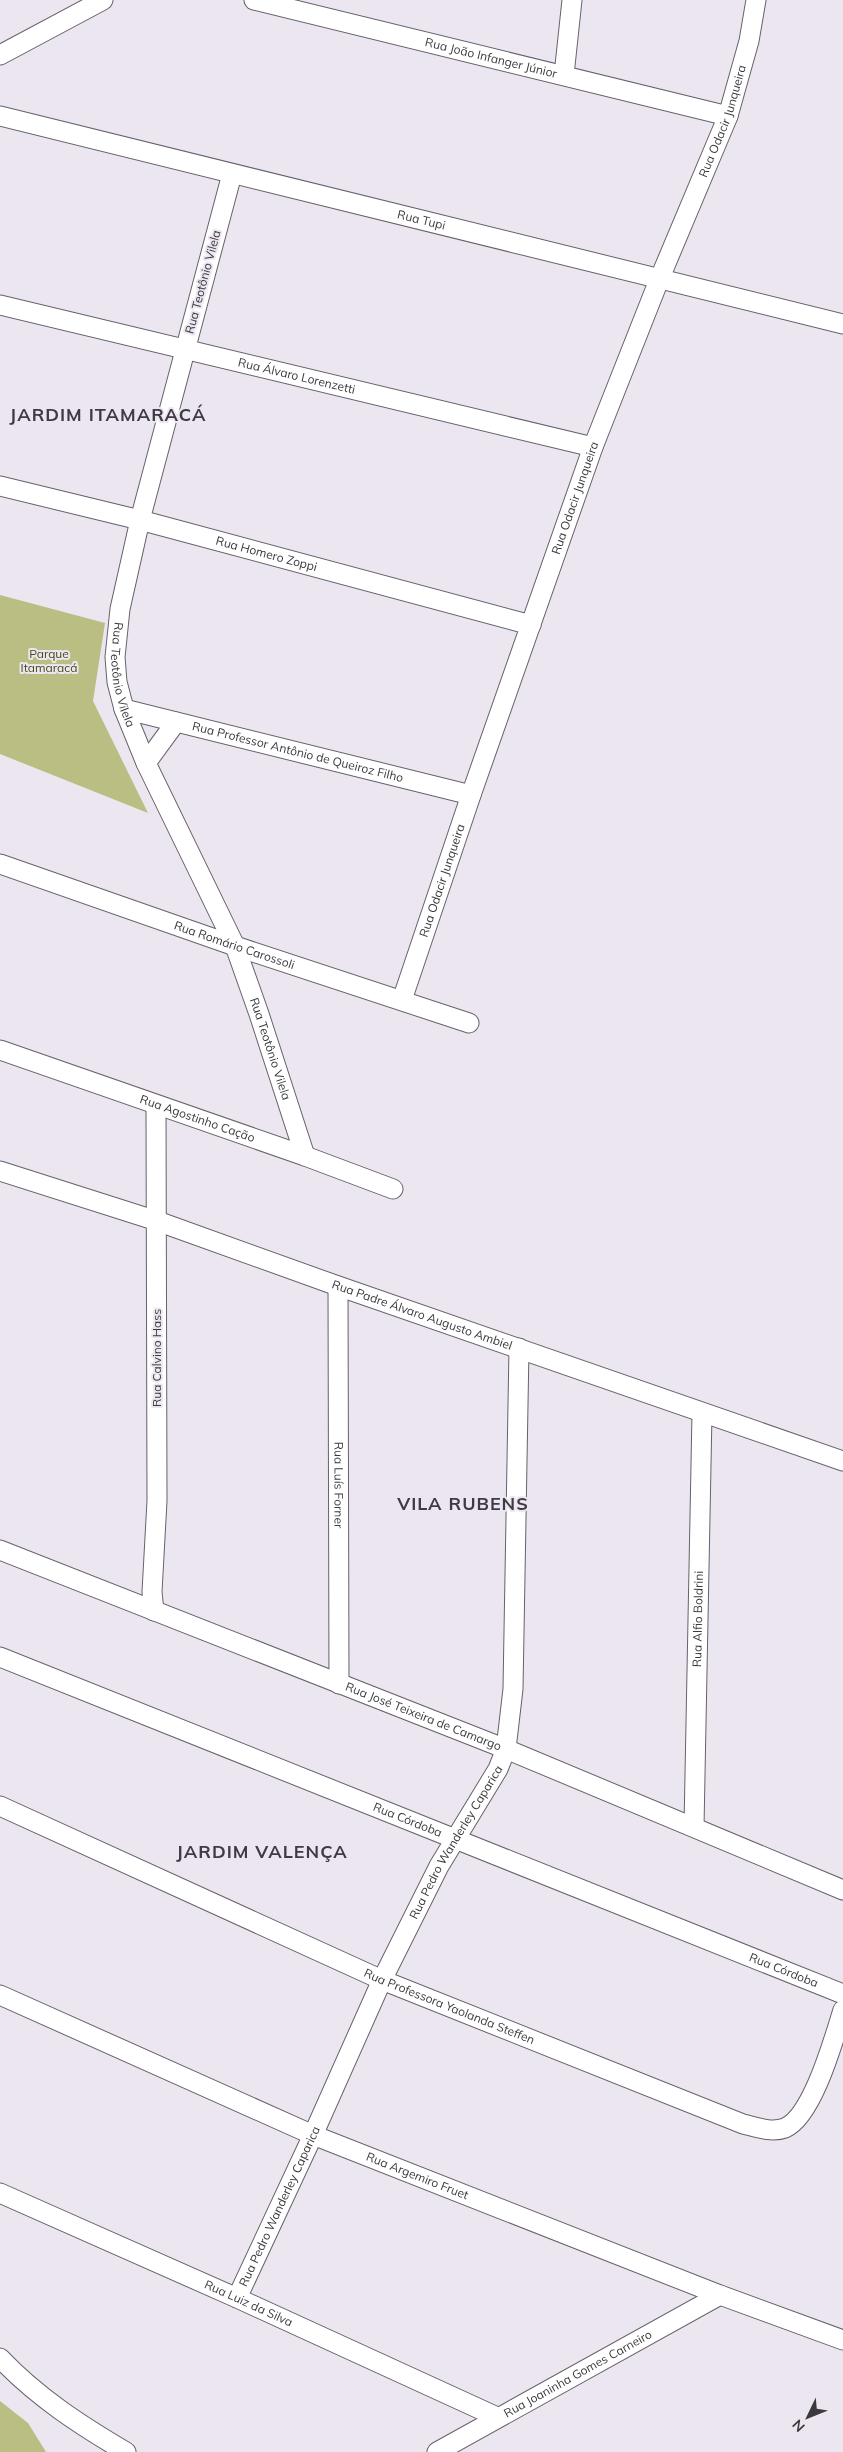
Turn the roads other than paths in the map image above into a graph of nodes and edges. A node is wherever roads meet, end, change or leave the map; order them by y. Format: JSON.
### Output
{"nodes":[{"id":1,"x":103,"y":0,"type":"edge"},
{"id":2,"x":572,"y":0,"type":"edge"},
{"id":3,"x":756,"y":0,"type":"edge"},
{"id":4,"x":259,"y":1,"type":"edge"},
{"id":5,"x":0,"y":55,"type":"edge"},
{"id":6,"x":564,"y":76,"type":"junction"},
{"id":7,"x":0,"y":116,"type":"edge"},
{"id":8,"x":728,"y":116,"type":"junction"},
{"id":9,"x":232,"y":174,"type":"junction"},
{"id":10,"x":659,"y":280,"type":"junction"},
{"id":11,"x":0,"y":305,"type":"edge"},
{"id":12,"x":843,"y":324,"type":"edge"},
{"id":13,"x":185,"y":348,"type":"junction"},
{"id":14,"x":593,"y":447,"type":"junction"},
{"id":15,"x":0,"y":486,"type":"edge"},
{"id":16,"x":140,"y":520,"type":"junction"},
{"id":17,"x":531,"y":625,"type":"junction"},
{"id":18,"x":124,"y":709,"type":"junction"},
{"id":19,"x":176,"y":722,"type":"junction"},
{"id":20,"x":146,"y":763,"type":"junction"},
{"id":21,"x":471,"y":795,"type":"junction"},
{"id":22,"x":0,"y":864,"type":"edge"},
{"id":23,"x":235,"y":946,"type":"junction"},
{"id":24,"x":402,"y":1000,"type":"junction"},
{"id":25,"x":469,"y":1023,"type":"dead end"},
{"id":26,"x":0,"y":1050,"type":"edge"},
{"id":27,"x":156,"y":1105,"type":"junction"},
{"id":28,"x":305,"y":1156,"type":"junction"},
{"id":29,"x":0,"y":1170,"type":"edge"},
{"id":30,"x":393,"y":1189,"type":"dead end"},
{"id":31,"x":157,"y":1221,"type":"junction"},
{"id":32,"x":338,"y":1286,"type":"junction"},
{"id":33,"x":519,"y":1348,"type":"junction"},
{"id":34,"x":702,"y":1413,"type":"junction"},
{"id":35,"x":843,"y":1461,"type":"edge"},
{"id":36,"x":0,"y":1550,"type":"edge"},
{"id":37,"x":154,"y":1611,"type":"junction"},
{"id":38,"x":0,"y":1657,"type":"edge"},
{"id":39,"x":339,"y":1684,"type":"junction"},
{"id":40,"x":506,"y":1749,"type":"junction"},
{"id":41,"x":0,"y":1806,"type":"edge"},
{"id":42,"x":694,"y":1827,"type":"junction"},
{"id":43,"x":456,"y":1838,"type":"junction"},
{"id":44,"x":843,"y":1890,"type":"edge"},
{"id":45,"x":382,"y":1980,"type":"junction"},
{"id":46,"x":0,"y":1994,"type":"edge"},
{"id":47,"x":843,"y":1994,"type":"edge"},
{"id":48,"x":843,"y":2010,"type":"edge"},
{"id":49,"x":313,"y":2136,"type":"junction"},
{"id":50,"x":0,"y":2193,"type":"edge"},
{"id":51,"x":720,"y":2295,"type":"junction"},
{"id":52,"x":237,"y":2298,"type":"junction"},
{"id":53,"x":843,"y":2340,"type":"edge"},
{"id":54,"x":0,"y":2358,"type":"edge"},
{"id":55,"x":497,"y":2417,"type":"junction"},
{"id":56,"x":126,"y":2452,"type":"edge"},
{"id":57,"x":437,"y":2452,"type":"edge"}],
"edges":[{"from":1,"to":5,"type":"street"},
{"from":2,"to":6,"type":"street"},
{"from":3,"to":8,"type":"street","name":"Rua Odacir Junqueira"},
{"from":4,"to":6,"type":"street","name":"Rua João Infanger Júnior"},
{"from":6,"to":8,"type":"street","name":"Rua João Infanger Júnior"},
{"from":7,"to":9,"type":"street","name":"Rua Tupi"},
{"from":8,"to":10,"type":"street","name":"Rua Odacir Junqueira"},
{"from":9,"to":10,"type":"street","name":"Rua Tupi"},
{"from":9,"to":13,"type":"street","name":"Rua Teotônio Vilela"},
{"from":10,"to":12,"type":"street","name":"Rua Tupi"},
{"from":10,"to":14,"type":"street","name":"Rua Odacir Junqueira"},
{"from":11,"to":13,"type":"street","name":"Rua Álvaro Lorenzetti"},
{"from":13,"to":14,"type":"street","name":"Rua Álvaro Lorenzetti"},
{"from":13,"to":16,"type":"street","name":"Rua Teotônio Vilela"},
{"from":14,"to":17,"type":"street","name":"Rua Odacir Junqueira"},
{"from":15,"to":16,"type":"street","name":"Rua Homero Zoppi"},
{"from":16,"to":17,"type":"street","name":"Rua Homero Zoppi"},
{"from":16,"to":18,"type":"street","name":"Rua Teotônio Vilela"},
{"from":17,"to":21,"type":"street","name":"Rua Odacir Junqueira"},
{"from":18,"to":19,"type":"street","name":"Rua Professor Antônio de Queiroz Filho"},
{"from":18,"to":20,"type":"street","name":"Rua Teotônio Vilela"},
{"from":19,"to":20,"type":"street"},
{"from":19,"to":21,"type":"street","name":"Rua Professor Antônio de Queiroz Filho"},
{"from":20,"to":23,"type":"street","name":"Rua Teotônio Vilela"},
{"from":21,"to":24,"type":"street","name":"Rua Odacir Junqueira"},
{"from":22,"to":23,"type":"street","name":"Rua Romário Carossoli"},
{"from":23,"to":24,"type":"street","name":"Rua Romário Carossoli"},
{"from":23,"to":28,"type":"street","name":"Rua Teotônio Vilela"},
{"from":24,"to":25,"type":"street","name":"Rua Romário Carossoli"},
{"from":26,"to":27,"type":"street","name":"Rua Agostinho Cação"},
{"from":27,"to":28,"type":"street","name":"Rua Agostinho Cação"},
{"from":27,"to":31,"type":"street","name":"Rua Calvino Hass"},
{"from":28,"to":30,"type":"street","name":"Rua Agostinho Cação"},
{"from":29,"to":31,"type":"street","name":"Rua Padre Álvaro Augusto Ambiel"},
{"from":31,"to":32,"type":"street","name":"Rua Padre Álvaro Augusto Ambiel"},
{"from":31,"to":37,"type":"street","name":"Rua Calvino Hass"},
{"from":32,"to":33,"type":"street","name":"Rua Padre Álvaro Augusto Ambiel"},
{"from":32,"to":39,"type":"street","name":"Rua Luís Forner"},
{"from":33,"to":34,"type":"street","name":"Rua Padre Álvaro Augusto Ambiel"},
{"from":33,"to":40,"type":"street","name":"Rua Pedro Wanderley Caparica"},
{"from":34,"to":35,"type":"street","name":"Rua Padre Álvaro Augusto Ambiel"},
{"from":34,"to":42,"type":"street","name":"Rua Alfio Boldrini"},
{"from":36,"to":37,"type":"street","name":"Rua José Teixeira de Camargo"},
{"from":37,"to":39,"type":"street","name":"Rua José Teixeira de Camargo"},
{"from":38,"to":43,"type":"street","name":"Rua Córdoba"},
{"from":39,"to":40,"type":"street","name":"Rua José Teixeira de Camargo"},
{"from":40,"to":42,"type":"street","name":"Rua José Teixeira de Camargo"},
{"from":40,"to":43,"type":"street","name":"Rua Pedro Wanderley Caparica"},
{"from":41,"to":45,"type":"street","name":"Rua Professora Yaolanda Steffen"},
{"from":42,"to":44,"type":"street","name":"Rua José Teixeira de Camargo"},
{"from":43,"to":45,"type":"street","name":"Rua Pedro Wanderley Caparica"},
{"from":43,"to":47,"type":"street","name":"Rua Córdoba"},
{"from":45,"to":48,"type":"street","name":"Rua Professora Yaolanda Steffen"},
{"from":45,"to":49,"type":"street","name":"Rua Pedro Wanderley Caparica"},
{"from":46,"to":49,"type":"street","name":"Rua Argemiro Fruet"},
{"from":49,"to":51,"type":"street","name":"Rua Argemiro Fruet"},
{"from":49,"to":52,"type":"street","name":"Rua Pedro Wanderley Caparica"},
{"from":50,"to":52,"type":"street","name":"Rua Luiz da Silva"},
{"from":51,"to":53,"type":"street","name":"Rua Argemiro Fruet"},
{"from":51,"to":55,"type":"street","name":"Rua Joaninha Gomes Carneiro"},
{"from":52,"to":55,"type":"street","name":"Rua Luiz da Silva"},
{"from":54,"to":56,"type":"street"},
{"from":55,"to":57,"type":"street","name":"Rua Joaninha Gomes Carneiro"}]}
